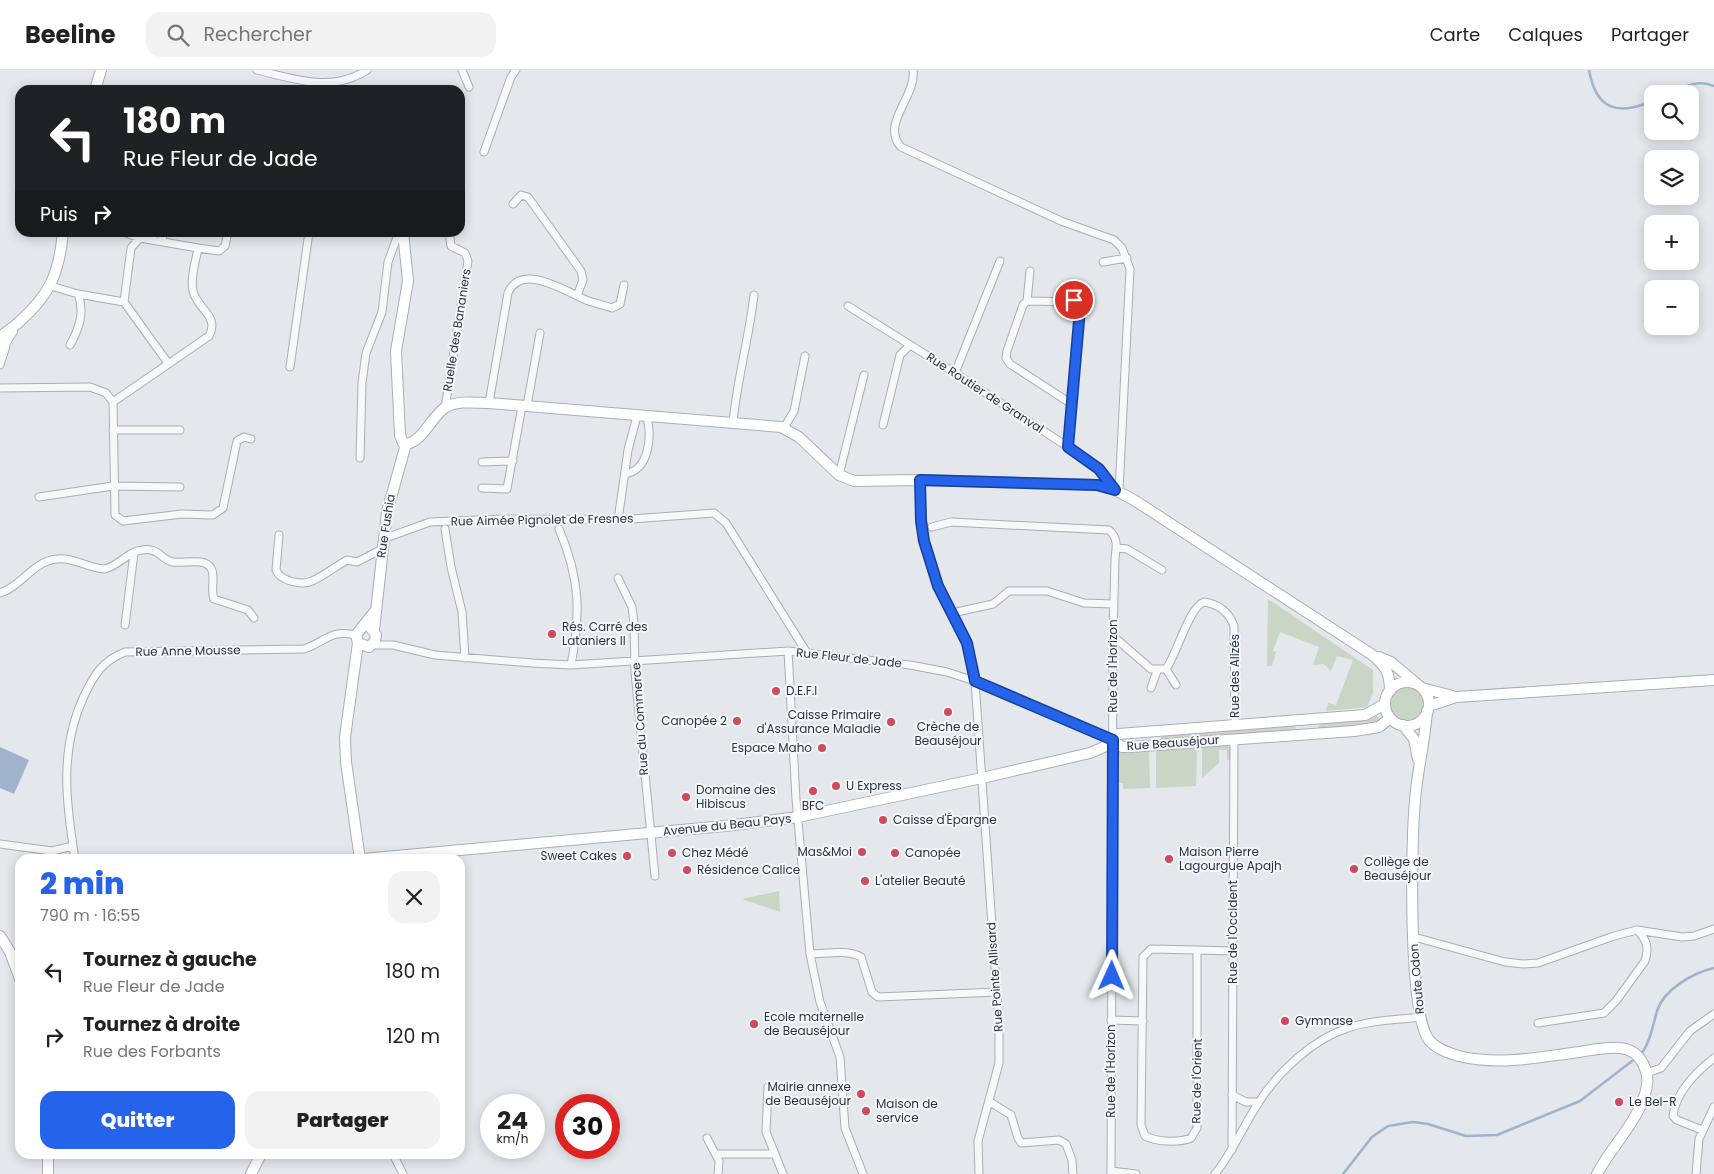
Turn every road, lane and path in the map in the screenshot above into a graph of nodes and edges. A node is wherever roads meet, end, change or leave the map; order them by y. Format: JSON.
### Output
{"nodes":[{"id":1,"x":101,"y":70,"type":"edge"},
{"id":2,"x":257,"y":70,"type":"edge"},
{"id":3,"x":367,"y":70,"type":"edge"},
{"id":4,"x":462,"y":70,"type":"edge"},
{"id":5,"x":516,"y":70,"type":"edge"},
{"id":6,"x":912,"y":70,"type":"edge"},
{"id":7,"x":96,"y":85,"type":"edge"},
{"id":8,"x":469,"y":87,"type":"dead end"},
{"id":9,"x":484,"y":152,"type":"dead end"},
{"id":10,"x":513,"y":204,"type":"dead end"},
{"id":11,"x":62,"y":237,"type":"edge"},
{"id":12,"x":137,"y":237,"type":"edge"},
{"id":13,"x":162,"y":237,"type":"edge"},
{"id":14,"x":227,"y":237,"type":"edge"},
{"id":15,"x":308,"y":237,"type":"edge"},
{"id":16,"x":397,"y":237,"type":"edge"},
{"id":17,"x":404,"y":237,"type":"edge"},
{"id":18,"x":450,"y":237,"type":"edge"},
{"id":19,"x":140,"y":238,"type":"junction"},
{"id":20,"x":162,"y":242,"type":"junction"},
{"id":21,"x":198,"y":248,"type":"junction"},
{"id":22,"x":1127,"y":258,"type":"junction"},
{"id":23,"x":1000,"y":261,"type":"dead end"},
{"id":24,"x":1103,"y":262,"type":"dead end"},
{"id":25,"x":1030,"y":271,"type":"dead end"},
{"id":26,"x":624,"y":285,"type":"dead end"},
{"id":27,"x":51,"y":286,"type":"junction"},
{"id":28,"x":78,"y":294,"type":"junction"},
{"id":29,"x":754,"y":295,"type":"dead end"},
{"id":30,"x":577,"y":296,"type":"junction"},
{"id":31,"x":1027,"y":301,"type":"junction"},
{"id":32,"x":124,"y":302,"type":"junction"},
{"id":33,"x":848,"y":306,"type":"dead end"},
{"id":34,"x":540,"y":333,"type":"dead end"},
{"id":35,"x":5,"y":337,"type":"edge"},
{"id":36,"x":70,"y":345,"type":"dead end"},
{"id":37,"x":910,"y":345,"type":"junction"},
{"id":38,"x":0,"y":350,"type":"edge"},
{"id":39,"x":805,"y":356,"type":"dead end"},
{"id":40,"x":168,"y":363,"type":"junction"},
{"id":41,"x":0,"y":365,"type":"edge"},
{"id":42,"x":290,"y":367,"type":"dead end"},
{"id":43,"x":955,"y":373,"type":"junction"},
{"id":44,"x":864,"y":375,"type":"dead end"},
{"id":45,"x":0,"y":388,"type":"edge"},
{"id":46,"x":113,"y":402,"type":"junction"},
{"id":47,"x":489,"y":403,"type":"junction"},
{"id":48,"x":1070,"y":403,"type":"junction"},
{"id":49,"x":524,"y":406,"type":"junction"},
{"id":50,"x":445,"y":408,"type":"junction"},
{"id":51,"x":642,"y":417,"type":"junction"},
{"id":52,"x":733,"y":422,"type":"junction"},
{"id":53,"x":883,"y":425,"type":"dead end"},
{"id":54,"x":784,"y":428,"type":"junction"},
{"id":55,"x":113,"y":430,"type":"junction"},
{"id":56,"x":180,"y":430,"type":"dead end"},
{"id":57,"x":251,"y":439,"type":"dead end"},
{"id":58,"x":406,"y":444,"type":"junction"},
{"id":59,"x":1068,"y":447,"type":"junction"},
{"id":60,"x":360,"y":458,"type":"dead end"},
{"id":61,"x":513,"y":461,"type":"junction"},
{"id":62,"x":482,"y":462,"type":"dead end"},
{"id":63,"x":625,"y":474,"type":"junction"},
{"id":64,"x":839,"y":475,"type":"junction"},
{"id":65,"x":920,"y":480,"type":"junction"},
{"id":66,"x":113,"y":486,"type":"junction"},
{"id":67,"x":180,"y":487,"type":"dead end"},
{"id":68,"x":482,"y":488,"type":"dead end"},
{"id":69,"x":1117,"y":490,"type":"junction"},
{"id":70,"x":40,"y":497,"type":"dead end"},
{"id":71,"x":618,"y":520,"type":"junction"},
{"id":72,"x":932,"y":527,"type":"dead end"},
{"id":73,"x":445,"y":529,"type":"dead end"},
{"id":74,"x":560,"y":530,"type":"dead end"},
{"id":75,"x":279,"y":535,"type":"dead end"},
{"id":76,"x":383,"y":544,"type":"junction"},
{"id":77,"x":1117,"y":548,"type":"junction"},
{"id":78,"x":134,"y":553,"type":"junction"},
{"id":79,"x":1162,"y":570,"type":"dead end"},
{"id":80,"x":618,"y":578,"type":"dead end"},
{"id":81,"x":0,"y":593,"type":"edge"},
{"id":82,"x":1114,"y":604,"type":"junction"},
{"id":83,"x":952,"y":613,"type":"junction"},
{"id":84,"x":254,"y":618,"type":"dead end"},
{"id":85,"x":124,"y":625,"type":"dead end"},
{"id":86,"x":371,"y":630,"type":"junction"},
{"id":87,"x":1113,"y":636,"type":"junction"},
{"id":88,"x":357,"y":639,"type":"junction"},
{"id":89,"x":392,"y":645,"type":"junction"},
{"id":90,"x":370,"y":646,"type":"junction"},
{"id":91,"x":788,"y":651,"type":"junction"},
{"id":92,"x":808,"y":652,"type":"junction"},
{"id":93,"x":1372,"y":654,"type":"junction"},
{"id":94,"x":464,"y":658,"type":"junction"},
{"id":95,"x":635,"y":662,"type":"junction"},
{"id":96,"x":571,"y":665,"type":"junction"},
{"id":97,"x":1166,"y":669,"type":"junction"},
{"id":98,"x":1157,"y":671,"type":"junction"},
{"id":99,"x":352,"y":680,"type":"junction"},
{"id":100,"x":1714,"y":680,"type":"edge"},
{"id":101,"x":975,"y":681,"type":"junction"},
{"id":102,"x":1176,"y":685,"type":"dead end"},
{"id":103,"x":1419,"y":686,"type":"junction"},
{"id":104,"x":1151,"y":688,"type":"dead end"},
{"id":105,"x":1390,"y":691,"type":"junction"},
{"id":106,"x":1456,"y":697,"type":"junction"},
{"id":107,"x":1385,"y":704,"type":"junction"},
{"id":108,"x":1428,"y":709,"type":"junction"},
{"id":109,"x":1390,"y":718,"type":"junction"},
{"id":110,"x":1403,"y":725,"type":"junction"},
{"id":111,"x":1235,"y":726,"type":"junction"},
{"id":112,"x":1234,"y":739,"type":"junction"},
{"id":113,"x":1113,"y":740,"type":"junction"},
{"id":114,"x":1419,"y":768,"type":"junction"},
{"id":115,"x":982,"y":778,"type":"junction"},
{"id":116,"x":798,"y":817,"type":"junction"},
{"id":117,"x":649,"y":833,"type":"junction"},
{"id":118,"x":0,"y":844,"type":"edge"},
{"id":119,"x":73,"y":846,"type":"junction"},
{"id":120,"x":74,"y":854,"type":"edge"},
{"id":121,"x":360,"y":854,"type":"edge"},
{"id":122,"x":416,"y":854,"type":"edge"},
{"id":123,"x":655,"y":876,"type":"dead end"},
{"id":124,"x":1714,"y":929,"type":"edge"},
{"id":125,"x":1637,"y":930,"type":"junction"},
{"id":126,"x":0,"y":936,"type":"edge"},
{"id":127,"x":1414,"y":937,"type":"junction"},
{"id":128,"x":1197,"y":950,"type":"junction"},
{"id":129,"x":1232,"y":951,"type":"junction"},
{"id":130,"x":810,"y":954,"type":"junction"},
{"id":131,"x":15,"y":966,"type":"edge"},
{"id":132,"x":997,"y":992,"type":"junction"},
{"id":133,"x":1714,"y":1014,"type":"edge"},
{"id":134,"x":1420,"y":1017,"type":"junction"},
{"id":135,"x":1111,"y":1020,"type":"junction"},
{"id":136,"x":1143,"y":1021,"type":"junction"},
{"id":137,"x":1538,"y":1023,"type":"dead end"},
{"id":138,"x":1714,"y":1058,"type":"edge"},
{"id":139,"x":1647,"y":1073,"type":"junction"},
{"id":140,"x":768,"y":1087,"type":"dead end"},
{"id":141,"x":1232,"y":1095,"type":"junction"},
{"id":142,"x":990,"y":1102,"type":"junction"},
{"id":143,"x":1259,"y":1102,"type":"junction"},
{"id":144,"x":1714,"y":1107,"type":"edge"},
{"id":145,"x":1702,"y":1130,"type":"junction"},
{"id":146,"x":707,"y":1138,"type":"dead end"},
{"id":147,"x":1232,"y":1150,"type":"junction"},
{"id":148,"x":716,"y":1154,"type":"junction"},
{"id":149,"x":774,"y":1154,"type":"junction"},
{"id":150,"x":48,"y":1159,"type":"edge"},
{"id":151,"x":259,"y":1159,"type":"edge"},
{"id":152,"x":396,"y":1159,"type":"edge"},
{"id":153,"x":1110,"y":1172,"type":"edge"},
{"id":154,"x":48,"y":1174,"type":"edge"},
{"id":155,"x":250,"y":1174,"type":"edge"},
{"id":156,"x":403,"y":1174,"type":"edge"},
{"id":157,"x":718,"y":1174,"type":"edge"},
{"id":158,"x":783,"y":1174,"type":"edge"},
{"id":159,"x":863,"y":1174,"type":"edge"},
{"id":160,"x":978,"y":1174,"type":"edge"},
{"id":161,"x":1073,"y":1174,"type":"edge"},
{"id":162,"x":1136,"y":1174,"type":"edge"},
{"id":163,"x":1214,"y":1174,"type":"edge"},
{"id":164,"x":1596,"y":1174,"type":"edge"},
{"id":165,"x":1696,"y":1174,"type":"edge"}],
"edges":[{"from":1,"to":7,"type":"street"},
{"from":2,"to":3,"type":"street"},
{"from":4,"to":8,"type":"street"},
{"from":5,"to":9,"type":"street"},
{"from":6,"to":22,"type":"street"},
{"from":10,"to":30,"type":"street"},
{"from":11,"to":27,"type":"street"},
{"from":12,"to":19,"type":"street"},
{"from":13,"to":20,"type":"street"},
{"from":14,"to":21,"type":"street"},
{"from":15,"to":42,"type":"street"},
{"from":16,"to":60,"type":"street"},
{"from":17,"to":58,"type":"street"},
{"from":18,"to":50,"type":"street","name":"Ruelle des Bananiers"},
{"from":19,"to":20,"type":"street"},
{"from":19,"to":32,"type":"street"},
{"from":20,"to":21,"type":"street"},
{"from":21,"to":40,"type":"street"},
{"from":22,"to":24,"type":"street"},
{"from":22,"to":69,"type":"street"},
{"from":23,"to":43,"type":"street"},
{"from":25,"to":31,"type":"street"},
{"from":26,"to":30,"type":"street"},
{"from":27,"to":28,"type":"street"},
{"from":27,"to":35,"type":"street"},
{"from":28,"to":32,"type":"street"},
{"from":28,"to":36,"type":"street"},
{"from":29,"to":52,"type":"street"},
{"from":30,"to":47,"type":"street"},
{"from":31,"to":48,"type":"street"},
{"from":31,"to":48,"type":"street"},
{"from":32,"to":40,"type":"street"},
{"from":33,"to":37,"type":"street","name":"Rue Routier de Granval"},
{"from":34,"to":49,"type":"street"},
{"from":35,"to":38,"type":"street"},
{"from":35,"to":41,"type":"street"},
{"from":37,"to":43,"type":"street","name":"Rue Routier de Granval"},
{"from":37,"to":53,"type":"street"},
{"from":39,"to":54,"type":"street"},
{"from":40,"to":46,"type":"street"},
{"from":43,"to":59,"type":"street","name":"Rue Routier de Granval"},
{"from":44,"to":64,"type":"street"},
{"from":45,"to":46,"type":"street"},
{"from":46,"to":55,"type":"street"},
{"from":47,"to":49,"type":"street","name":"Rue Routier de Granval"},
{"from":47,"to":50,"type":"street","name":"Rue Routier de Granval"},
{"from":48,"to":59,"type":"street"},
{"from":49,"to":51,"type":"street","name":"Rue Routier de Granval"},
{"from":49,"to":61,"type":"street"},
{"from":50,"to":58,"type":"street"},
{"from":51,"to":52,"type":"street","name":"Rue Routier de Granval"},
{"from":51,"to":63,"type":"street"},
{"from":51,"to":63,"type":"street"},
{"from":52,"to":54,"type":"street","name":"Rue Routier de Granval"},
{"from":54,"to":64,"type":"street","name":"Rue Routier de Granval"},
{"from":55,"to":56,"type":"street"},
{"from":55,"to":66,"type":"street"},
{"from":57,"to":66,"type":"street"},
{"from":58,"to":76,"type":"street","name":"Rue Fushia"},
{"from":59,"to":69,"type":"street","name":"Rue Routier de Granval"},
{"from":61,"to":62,"type":"street"},
{"from":61,"to":68,"type":"street"},
{"from":63,"to":71,"type":"street"},
{"from":64,"to":65,"type":"street","name":"Rue Routier de Granval"},
{"from":65,"to":69,"type":"street","name":"Rue Routier de Granval"},
{"from":65,"to":83,"type":"street","name":"Rue Pointe Allisard"},
{"from":66,"to":67,"type":"street"},
{"from":66,"to":70,"type":"street"},
{"from":69,"to":93,"type":"street","name":"Rue Routier de Granval"},
{"from":71,"to":76,"type":"street","name":"Rue Aimée Pignolet de Fresnes"},
{"from":71,"to":92,"type":"street","name":"Rue Aimée Pignolet de Fresnes"},
{"from":72,"to":77,"type":"street"},
{"from":73,"to":94,"type":"street"},
{"from":74,"to":96,"type":"street"},
{"from":75,"to":76,"type":"street","name":"Rue Aimée Pignolet de Fresnes"},
{"from":76,"to":86,"type":"street","name":"Rue Fushia"},
{"from":77,"to":79,"type":"street"},
{"from":77,"to":82,"type":"street","name":"Rue de l'Horizon"},
{"from":78,"to":81,"type":"street"},
{"from":78,"to":84,"type":"street"},
{"from":78,"to":85,"type":"street"},
{"from":80,"to":95,"type":"street","name":"Rue du Commerce"},
{"from":82,"to":83,"type":"street"},
{"from":82,"to":87,"type":"street","name":"Rue de l'Horizon"},
{"from":83,"to":101,"type":"street","name":"Rue Pointe Allisard"},
{"from":86,"to":88,"type":"street"},
{"from":86,"to":89,"type":"street","name":"Rue Fleur de Jade"},
{"from":86,"to":90,"type":"street"},
{"from":87,"to":98,"type":"street"},
{"from":87,"to":113,"type":"street","name":"Rue de l'Horizon"},
{"from":88,"to":90,"type":"street"},
{"from":88,"to":99,"type":"street"},
{"from":88,"to":119,"type":"street","name":"Rue Anne Mousse"},
{"from":89,"to":90,"type":"street","name":"Rue Fleur de Jade"},
{"from":89,"to":94,"type":"street","name":"Rue Fleur de Jade"},
{"from":90,"to":99,"type":"street"},
{"from":91,"to":92,"type":"street","name":"Rue Fleur de Jade"},
{"from":91,"to":95,"type":"street","name":"Rue Fleur de Jade"},
{"from":91,"to":116,"type":"street"},
{"from":92,"to":101,"type":"street","name":"Rue Fleur de Jade"},
{"from":93,"to":103,"type":"street"},
{"from":93,"to":105,"type":"street"},
{"from":94,"to":96,"type":"street","name":"Rue Fleur de Jade"},
{"from":95,"to":96,"type":"street","name":"Rue Fleur de Jade"},
{"from":95,"to":117,"type":"street","name":"Rue du Commerce"},
{"from":97,"to":98,"type":"street"},
{"from":97,"to":102,"type":"street"},
{"from":97,"to":111,"type":"street","name":"Rue des Alizés"},
{"from":98,"to":104,"type":"street"},
{"from":99,"to":121,"type":"street"},
{"from":100,"to":106,"type":"street"},
{"from":101,"to":113,"type":"street","name":"Rue Fleur de Jade"},
{"from":101,"to":115,"type":"street","name":"Rue Pointe Allisard"},
{"from":103,"to":105,"type":"street"},
{"from":103,"to":106,"type":"street"},
{"from":103,"to":108,"type":"street"},
{"from":105,"to":107,"type":"street"},
{"from":106,"to":108,"type":"street"},
{"from":107,"to":109,"type":"street"},
{"from":107,"to":111,"type":"street","name":"Rue Beauséjour"},
{"from":108,"to":110,"type":"street"},
{"from":108,"to":114,"type":"street","name":"Route Odon"},
{"from":109,"to":110,"type":"street"},
{"from":109,"to":112,"type":"street","name":"Rue Beauséjour"},
{"from":110,"to":114,"type":"street","name":"Route Odon"},
{"from":111,"to":113,"type":"street","name":"Rue Beauséjour"},
{"from":112,"to":113,"type":"street","name":"Rue Beauséjour"},
{"from":112,"to":129,"type":"street","name":"Rue de l'Occident"},
{"from":113,"to":115,"type":"street","name":"Avenue du Beau Pays"},
{"from":113,"to":135,"type":"street","name":"Rue de l'Horizon"},
{"from":114,"to":127,"type":"street","name":"Route Odon"},
{"from":115,"to":116,"type":"street","name":"Avenue du Beau Pays"},
{"from":115,"to":132,"type":"street","name":"Rue Pointe Allisard"},
{"from":116,"to":117,"type":"street","name":"Avenue du Beau Pays"},
{"from":116,"to":130,"type":"street"},
{"from":117,"to":122,"type":"street","name":"Avenue du Beau Pays"},
{"from":117,"to":123,"type":"street","name":"Rue du Commerce"},
{"from":118,"to":119,"type":"street"},
{"from":119,"to":120,"type":"street","name":"Rue Anne Mousse"},
{"from":124,"to":125,"type":"street"},
{"from":125,"to":127,"type":"street"},
{"from":125,"to":137,"type":"street"},
{"from":126,"to":131,"type":"street"},
{"from":127,"to":134,"type":"street","name":"Route Odon"},
{"from":128,"to":129,"type":"street","name":"Rue de l'Orient"},
{"from":128,"to":136,"type":"street","name":"Rue de l'Orient"},
{"from":128,"to":136,"type":"street","name":"Rue de l'Orient"},
{"from":129,"to":141,"type":"street","name":"Rue de l'Occident"},
{"from":130,"to":132,"type":"street"},
{"from":130,"to":159,"type":"street"},
{"from":132,"to":142,"type":"street","name":"Rue Pointe Allisard"},
{"from":133,"to":139,"type":"street"},
{"from":134,"to":139,"type":"street","name":"Route Odon"},
{"from":134,"to":143,"type":"street"},
{"from":135,"to":136,"type":"street"},
{"from":135,"to":153,"type":"street","name":"Rue de l'Horizon"},
{"from":138,"to":145,"type":"street"},
{"from":139,"to":164,"type":"street"},
{"from":140,"to":149,"type":"street"},
{"from":141,"to":143,"type":"street"},
{"from":141,"to":147,"type":"street","name":"Rue de l'Occident"},
{"from":142,"to":160,"type":"street","name":"Rue Pointe Allisard"},
{"from":142,"to":161,"type":"street"},
{"from":143,"to":147,"type":"street"},
{"from":144,"to":145,"type":"street"},
{"from":145,"to":165,"type":"street"},
{"from":146,"to":148,"type":"street"},
{"from":147,"to":163,"type":"street"},
{"from":148,"to":149,"type":"street"},
{"from":148,"to":157,"type":"street"},
{"from":149,"to":158,"type":"street"},
{"from":150,"to":154,"type":"street"},
{"from":151,"to":155,"type":"street"},
{"from":152,"to":156,"type":"street"},
{"from":153,"to":162,"type":"street"}]}
